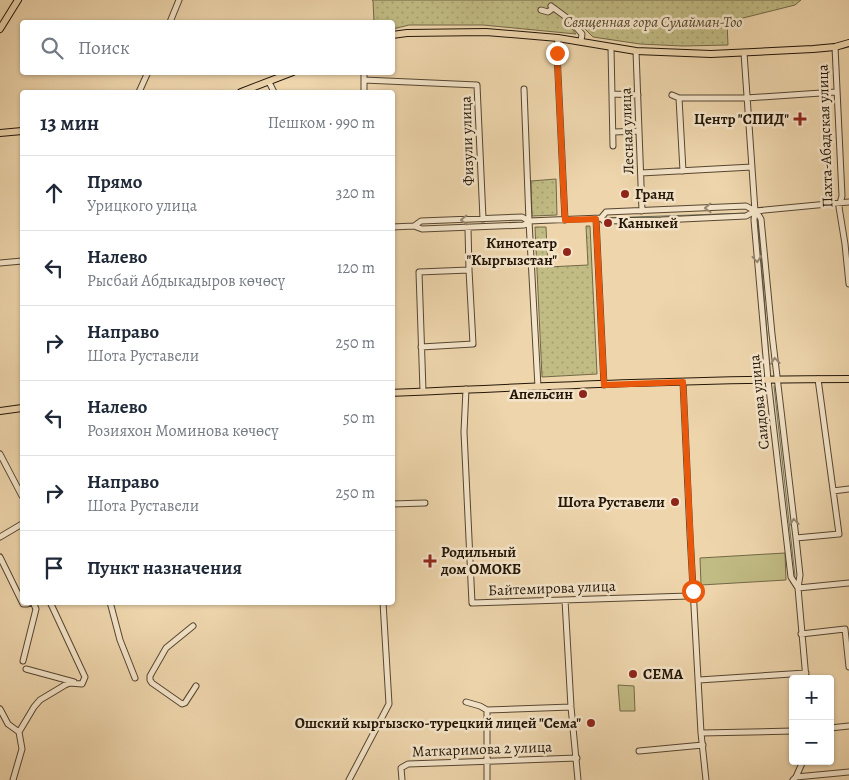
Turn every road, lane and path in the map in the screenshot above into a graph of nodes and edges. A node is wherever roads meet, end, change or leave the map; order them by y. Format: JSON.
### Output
{"nodes":[{"id":1,"x":18,"y":0,"type":"edge"},
{"id":2,"x":179,"y":0,"type":"edge"},
{"id":3,"x":541,"y":10,"type":"dead end"},
{"id":4,"x":171,"y":20,"type":"edge"},
{"id":5,"x":0,"y":29,"type":"edge"},
{"id":6,"x":395,"y":35,"type":"edge"},
{"id":7,"x":558,"y":38,"type":"junction"},
{"id":8,"x":581,"y":41,"type":"junction"},
{"id":9,"x":849,"y":43,"type":"edge"},
{"id":10,"x":611,"y":47,"type":"junction"},
{"id":11,"x":835,"y":47,"type":"junction"},
{"id":12,"x":636,"y":51,"type":"junction"},
{"id":13,"x":744,"y":53,"type":"junction"},
{"id":14,"x":147,"y":75,"type":"edge"},
{"id":15,"x":286,"y":75,"type":"edge"},
{"id":16,"x":364,"y":75,"type":"edge"},
{"id":17,"x":364,"y":80,"type":"junction"},
{"id":18,"x":269,"y":82,"type":"junction"},
{"id":19,"x":524,"y":89,"type":"dead end"},
{"id":20,"x":140,"y":90,"type":"edge"},
{"id":21,"x":250,"y":90,"type":"edge"},
{"id":22,"x":273,"y":90,"type":"edge"},
{"id":23,"x":364,"y":90,"type":"edge"},
{"id":24,"x":836,"y":92,"type":"junction"},
{"id":25,"x":612,"y":94,"type":"junction"},
{"id":26,"x":638,"y":94,"type":"junction"},
{"id":27,"x":672,"y":95,"type":"dead end"},
{"id":28,"x":679,"y":98,"type":"junction"},
{"id":29,"x":747,"y":98,"type":"junction"},
{"id":30,"x":20,"y":131,"type":"edge"},
{"id":31,"x":639,"y":131,"type":"junction"},
{"id":32,"x":614,"y":132,"type":"junction"},
{"id":33,"x":0,"y":133,"type":"edge"},
{"id":34,"x":614,"y":146,"type":"dead end"},
{"id":35,"x":752,"y":167,"type":"junction"},
{"id":36,"x":683,"y":171,"type":"junction"},
{"id":37,"x":641,"y":173,"type":"junction"},
{"id":38,"x":849,"y":202,"type":"edge"},
{"id":39,"x":841,"y":203,"type":"junction"},
{"id":40,"x":642,"y":211,"type":"junction"},
{"id":41,"x":756,"y":211,"type":"junction"},
{"id":42,"x":599,"y":218,"type":"junction"},
{"id":43,"x":482,"y":219,"type":"junction"},
{"id":44,"x":565,"y":220,"type":"junction"},
{"id":45,"x":529,"y":221,"type":"junction"},
{"id":46,"x":414,"y":226,"type":"junction"},
{"id":47,"x":395,"y":227,"type":"edge"},
{"id":48,"x":468,"y":228,"type":"junction"},
{"id":49,"x":20,"y":261,"type":"edge"},
{"id":50,"x":0,"y":263,"type":"edge"},
{"id":51,"x":469,"y":270,"type":"junction"},
{"id":52,"x":849,"y":284,"type":"edge"},
{"id":53,"x":421,"y":347,"type":"junction"},
{"id":54,"x":818,"y":379,"type":"junction"},
{"id":55,"x":849,"y":379,"type":"edge"},
{"id":56,"x":768,"y":380,"type":"junction"},
{"id":57,"x":778,"y":380,"type":"junction"},
{"id":58,"x":683,"y":382,"type":"junction"},
{"id":59,"x":604,"y":385,"type":"junction"},
{"id":60,"x":538,"y":387,"type":"junction"},
{"id":61,"x":466,"y":389,"type":"junction"},
{"id":62,"x":423,"y":391,"type":"junction"},
{"id":63,"x":395,"y":393,"type":"edge"},
{"id":64,"x":20,"y":408,"type":"edge"},
{"id":65,"x":14,"y":409,"type":"junction"},
{"id":66,"x":0,"y":411,"type":"edge"},
{"id":67,"x":0,"y":416,"type":"edge"},
{"id":68,"x":0,"y":454,"type":"edge"},
{"id":69,"x":849,"y":489,"type":"edge"},
{"id":70,"x":833,"y":491,"type":"junction"},
{"id":71,"x":20,"y":492,"type":"edge"},
{"id":72,"x":425,"y":503,"type":"dead end"},
{"id":73,"x":395,"y":504,"type":"edge"},
{"id":74,"x":20,"y":525,"type":"edge"},
{"id":75,"x":0,"y":537,"type":"edge"},
{"id":76,"x":796,"y":538,"type":"junction"},
{"id":77,"x":0,"y":557,"type":"edge"},
{"id":78,"x":849,"y":584,"type":"edge"},
{"id":79,"x":798,"y":588,"type":"junction"},
{"id":80,"x":693,"y":591,"type":"junction"},
{"id":81,"x":20,"y":598,"type":"edge"},
{"id":82,"x":565,"y":600,"type":"junction"},
{"id":83,"x":34,"y":605,"type":"edge"},
{"id":84,"x":51,"y":605,"type":"edge"},
{"id":85,"x":111,"y":605,"type":"edge"},
{"id":86,"x":383,"y":605,"type":"edge"},
{"id":87,"x":193,"y":626,"type":"dead end"},
{"id":88,"x":802,"y":634,"type":"junction"},
{"id":89,"x":23,"y":662,"type":"dead end"},
{"id":90,"x":849,"y":667,"type":"edge"},
{"id":91,"x":26,"y":669,"type":"dead end"},
{"id":92,"x":806,"y":675,"type":"edge"},
{"id":93,"x":789,"y":677,"type":"edge"},
{"id":94,"x":135,"y":678,"type":"dead end"},
{"id":95,"x":699,"y":680,"type":"junction"},
{"id":96,"x":82,"y":684,"type":"junction"},
{"id":97,"x":196,"y":686,"type":"dead end"},
{"id":98,"x":466,"y":702,"type":"dead end"},
{"id":99,"x":571,"y":707,"type":"junction"},
{"id":100,"x":0,"y":709,"type":"edge"},
{"id":101,"x":487,"y":710,"type":"junction"},
{"id":102,"x":849,"y":726,"type":"edge"},
{"id":103,"x":834,"y":728,"type":"edge"},
{"id":104,"x":789,"y":731,"type":"edge"},
{"id":105,"x":19,"y":732,"type":"junction"},
{"id":106,"x":701,"y":733,"type":"junction"},
{"id":107,"x":703,"y":744,"type":"junction"},
{"id":108,"x":639,"y":751,"type":"dead end"},
{"id":109,"x":576,"y":758,"type":"junction"},
{"id":110,"x":487,"y":761,"type":"junction"},
{"id":111,"x":801,"y":765,"type":"edge"},
{"id":112,"x":849,"y":772,"type":"edge"},
{"id":113,"x":795,"y":778,"type":"edge"},
{"id":114,"x":818,"y":778,"type":"edge"},
{"id":115,"x":13,"y":780,"type":"edge"},
{"id":116,"x":350,"y":780,"type":"edge"},
{"id":117,"x":402,"y":780,"type":"edge"},
{"id":118,"x":487,"y":780,"type":"edge"},
{"id":119,"x":578,"y":780,"type":"edge"},
{"id":120,"x":706,"y":780,"type":"edge"}],
"edges":[{"from":1,"to":5,"type":"main road"},
{"from":2,"to":4,"type":"street"},
{"from":3,"to":8,"type":"street"},
{"from":6,"to":7,"type":"main road"},
{"from":7,"to":8,"type":"main road"},
{"from":7,"to":44,"type":"street"},
{"from":8,"to":10,"type":"main road"},
{"from":9,"to":11,"type":"main road"},
{"from":10,"to":12,"type":"main road"},
{"from":10,"to":25,"type":"street"},
{"from":11,"to":13,"type":"main road"},
{"from":11,"to":24,"type":"street","name":"Пахта-Абадская улица"},
{"from":12,"to":13,"type":"main road"},
{"from":12,"to":26,"type":"street","name":"Лесная улица"},
{"from":13,"to":29,"type":"street","name":"Саидова улица"},
{"from":14,"to":20,"type":"street"},
{"from":15,"to":18,"type":"main road"},
{"from":16,"to":17,"type":"street"},
{"from":17,"to":23,"type":"street"},
{"from":17,"to":43,"type":"street","name":"Физули улица"},
{"from":18,"to":21,"type":"main road"},
{"from":18,"to":22,"type":"street"},
{"from":19,"to":45,"type":"street"},
{"from":24,"to":29,"type":"street"},
{"from":24,"to":39,"type":"street","name":"Пахта-Абадская улица"},
{"from":25,"to":26,"type":"street"},
{"from":25,"to":32,"type":"street"},
{"from":26,"to":31,"type":"street","name":"Лесная улица"},
{"from":27,"to":28,"type":"street"},
{"from":28,"to":29,"type":"street"},
{"from":28,"to":36,"type":"street"},
{"from":29,"to":35,"type":"street","name":"Саидова улица"},
{"from":30,"to":33,"type":"main road"},
{"from":31,"to":32,"type":"street"},
{"from":31,"to":37,"type":"street","name":"Лесная улица"},
{"from":32,"to":34,"type":"street"},
{"from":35,"to":36,"type":"street"},
{"from":35,"to":41,"type":"street","name":"Саидова улица"},
{"from":36,"to":37,"type":"street"},
{"from":37,"to":40,"type":"street","name":"Лесная улица"},
{"from":38,"to":39,"type":"street"},
{"from":39,"to":41,"type":"street"},
{"from":39,"to":52,"type":"street","name":"Пахта-Абадская улица"},
{"from":41,"to":40,"type":"street","one_way":true},
{"from":40,"to":42,"type":"street"},
{"from":41,"to":42,"type":"street"},
{"from":41,"to":56,"type":"street","name":"Саидова улица","one_way":true},
{"from":57,"to":41,"type":"street","name":"Саидова улица","one_way":true},
{"from":42,"to":44,"type":"street"},
{"from":42,"to":59,"type":"street"},
{"from":43,"to":45,"type":"street"},
{"from":43,"to":46,"type":"street","one_way":true},
{"from":44,"to":45,"type":"street"},
{"from":45,"to":48,"type":"street"},
{"from":45,"to":60,"type":"street"},
{"from":46,"to":47,"type":"street"},
{"from":46,"to":48,"type":"street"},
{"from":48,"to":51,"type":"street"},
{"from":49,"to":50,"type":"street"},
{"from":51,"to":53,"type":"street"},
{"from":51,"to":53,"type":"street"},
{"from":53,"to":62,"type":"street"},
{"from":54,"to":55,"type":"main road"},
{"from":54,"to":57,"type":"main road"},
{"from":54,"to":70,"type":"street"},
{"from":56,"to":57,"type":"main road"},
{"from":56,"to":58,"type":"main road"},
{"from":56,"to":79,"type":"street","name":"Саидова улица"},
{"from":76,"to":57,"type":"street","name":"Саидова улица","one_way":true},
{"from":58,"to":59,"type":"main road"},
{"from":58,"to":80,"type":"street"},
{"from":59,"to":60,"type":"main road"},
{"from":60,"to":61,"type":"main road"},
{"from":61,"to":62,"type":"main road"},
{"from":61,"to":82,"type":"street","name":"Байтемирова улица"},
{"from":62,"to":63,"type":"main road"},
{"from":64,"to":65,"type":"main road"},
{"from":65,"to":66,"type":"main road"},
{"from":65,"to":67,"type":"main road"},
{"from":68,"to":71,"type":"street"},
{"from":69,"to":70,"type":"street"},
{"from":70,"to":76,"type":"street"},
{"from":72,"to":73,"type":"street"},
{"from":74,"to":75,"type":"street"},
{"from":76,"to":79,"type":"street","name":"Саидова улица"},
{"from":77,"to":81,"type":"street"},
{"from":78,"to":79,"type":"street"},
{"from":79,"to":88,"type":"street","name":"Саидова улица"},
{"from":80,"to":82,"type":"street","name":"Байтемирова улица"},
{"from":80,"to":95,"type":"street"},
{"from":82,"to":99,"type":"street"},
{"from":83,"to":89,"type":"street"},
{"from":84,"to":96,"type":"street"},
{"from":85,"to":94,"type":"street"},
{"from":86,"to":116,"type":"street"},
{"from":87,"to":97,"type":"street"},
{"from":88,"to":90,"type":"street"},
{"from":88,"to":92,"type":"street","name":"Саидова улица"},
{"from":91,"to":96,"type":"street"},
{"from":93,"to":95,"type":"street"},
{"from":95,"to":106,"type":"street"},
{"from":96,"to":105,"type":"street"},
{"from":98,"to":101,"type":"street"},
{"from":99,"to":101,"type":"street"},
{"from":99,"to":109,"type":"street"},
{"from":100,"to":105,"type":"street"},
{"from":101,"to":110,"type":"street"},
{"from":102,"to":103,"type":"street"},
{"from":104,"to":106,"type":"street"},
{"from":105,"to":115,"type":"street"},
{"from":106,"to":107,"type":"street"},
{"from":107,"to":108,"type":"street"},
{"from":107,"to":120,"type":"street"},
{"from":109,"to":110,"type":"street","name":"Маткаримова 2 улица"},
{"from":109,"to":119,"type":"street"},
{"from":110,"to":117,"type":"street","name":"Маткаримова 2 улица"},
{"from":110,"to":118,"type":"street"},
{"from":111,"to":113,"type":"street"},
{"from":112,"to":114,"type":"street"},
{"from":113,"to":114,"type":"street"}]}
